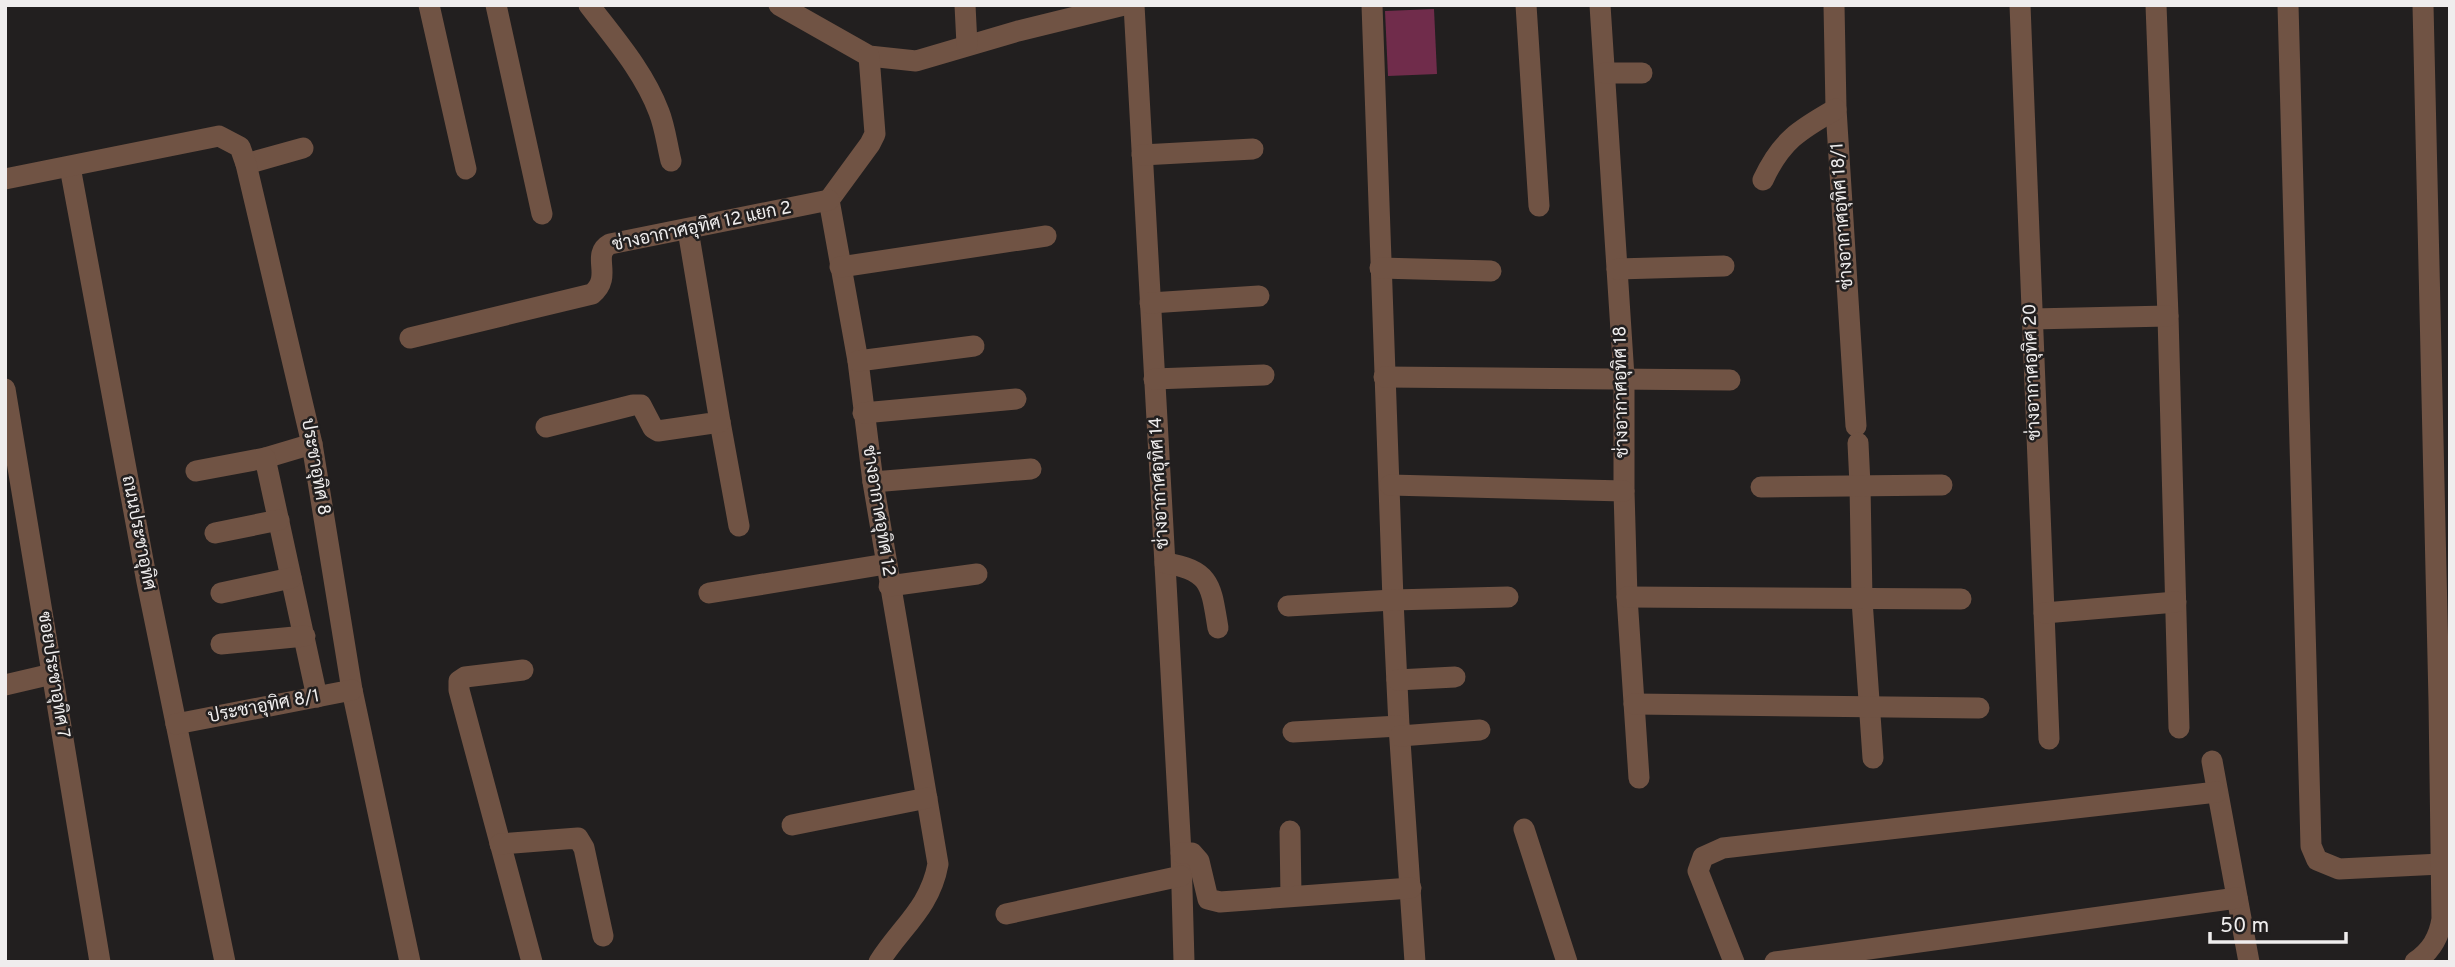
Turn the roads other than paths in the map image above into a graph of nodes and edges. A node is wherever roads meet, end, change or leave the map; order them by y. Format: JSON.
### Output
{"nodes":[{"id":1,"x":429,"y":5,"type":"edge"},
{"id":2,"x":496,"y":5,"type":"edge"},
{"id":3,"x":589,"y":5,"type":"edge"},
{"id":4,"x":779,"y":5,"type":"edge"},
{"id":5,"x":965,"y":5,"type":"edge"},
{"id":6,"x":1124,"y":5,"type":"edge"},
{"id":7,"x":1134,"y":5,"type":"edge"},
{"id":8,"x":1372,"y":5,"type":"edge"},
{"id":9,"x":1526,"y":5,"type":"edge"},
{"id":10,"x":1600,"y":5,"type":"edge"},
{"id":11,"x":1834,"y":5,"type":"edge"},
{"id":12,"x":2020,"y":5,"type":"edge"},
{"id":13,"x":2156,"y":5,"type":"edge"},
{"id":14,"x":2288,"y":5,"type":"edge"},
{"id":15,"x":2423,"y":5,"type":"edge"},
{"id":16,"x":967,"y":45,"type":"junction"},
{"id":17,"x":869,"y":56,"type":"junction"},
{"id":18,"x":1605,"y":73,"type":"junction"},
{"id":19,"x":1642,"y":73,"type":"dead end"},
{"id":20,"x":1836,"y":109,"type":"junction"},
{"id":21,"x":303,"y":148,"type":"dead end"},
{"id":22,"x":1253,"y":149,"type":"dead end"},
{"id":23,"x":1142,"y":155,"type":"junction"},
{"id":24,"x":671,"y":161,"type":"dead end"},
{"id":25,"x":246,"y":164,"type":"junction"},
{"id":26,"x":70,"y":167,"type":"junction"},
{"id":27,"x":466,"y":169,"type":"dead end"},
{"id":28,"x":5,"y":179,"type":"edge"},
{"id":29,"x":1763,"y":180,"type":"dead end"},
{"id":30,"x":829,"y":200,"type":"junction"},
{"id":31,"x":1539,"y":206,"type":"dead end"},
{"id":32,"x":542,"y":214,"type":"dead end"},
{"id":33,"x":688,"y":230,"type":"junction"},
{"id":34,"x":1046,"y":236,"type":"dead end"},
{"id":35,"x":1724,"y":266,"type":"dead end"},
{"id":36,"x":840,"y":267,"type":"junction"},
{"id":37,"x":1380,"y":268,"type":"junction"},
{"id":38,"x":1617,"y":269,"type":"junction"},
{"id":39,"x":1491,"y":271,"type":"dead end"},
{"id":40,"x":1259,"y":296,"type":"dead end"},
{"id":41,"x":1150,"y":303,"type":"junction"},
{"id":42,"x":2168,"y":316,"type":"junction"},
{"id":43,"x":2031,"y":319,"type":"junction"},
{"id":44,"x":410,"y":338,"type":"dead end"},
{"id":45,"x":974,"y":346,"type":"dead end"},
{"id":46,"x":858,"y":361,"type":"junction"},
{"id":47,"x":1264,"y":375,"type":"dead end"},
{"id":48,"x":1384,"y":377,"type":"junction"},
{"id":49,"x":1624,"y":377,"type":"junction"},
{"id":50,"x":1154,"y":379,"type":"junction"},
{"id":51,"x":1730,"y":380,"type":"dead end"},
{"id":52,"x":5,"y":389,"type":"edge"},
{"id":53,"x":1016,"y":399,"type":"dead end"},
{"id":54,"x":863,"y":413,"type":"junction"},
{"id":55,"x":720,"y":422,"type":"junction"},
{"id":56,"x":546,"y":427,"type":"dead end"},
{"id":57,"x":312,"y":443,"type":"junction"},
{"id":58,"x":265,"y":458,"type":"junction"},
{"id":59,"x":1031,"y":469,"type":"dead end"},
{"id":60,"x":196,"y":471,"type":"dead end"},
{"id":61,"x":873,"y":482,"type":"junction"},
{"id":62,"x":1390,"y":485,"type":"junction"},
{"id":63,"x":1860,"y":485,"type":"junction"},
{"id":64,"x":1942,"y":485,"type":"dead end"},
{"id":65,"x":1761,"y":487,"type":"dead end"},
{"id":66,"x":1623,"y":491,"type":"junction"},
{"id":67,"x":279,"y":520,"type":"junction"},
{"id":68,"x":739,"y":526,"type":"dead end"},
{"id":69,"x":215,"y":533,"type":"dead end"},
{"id":70,"x":1165,"y":563,"type":"junction"},
{"id":71,"x":886,"y":564,"type":"junction"},
{"id":72,"x":976,"y":574,"type":"dead end"},
{"id":73,"x":291,"y":578,"type":"junction"},
{"id":74,"x":889,"y":586,"type":"junction"},
{"id":75,"x":221,"y":593,"type":"dead end"},
{"id":76,"x":709,"y":593,"type":"dead end"},
{"id":77,"x":1508,"y":597,"type":"dead end"},
{"id":78,"x":1627,"y":597,"type":"junction"},
{"id":79,"x":1961,"y":599,"type":"dead end"},
{"id":80,"x":1393,"y":600,"type":"junction"},
{"id":81,"x":1862,"y":600,"type":"junction"},
{"id":82,"x":2176,"y":602,"type":"junction"},
{"id":83,"x":1288,"y":606,"type":"dead end"},
{"id":84,"x":2044,"y":613,"type":"junction"},
{"id":85,"x":1218,"y":628,"type":"dead end"},
{"id":86,"x":305,"y":636,"type":"junction"},
{"id":87,"x":221,"y":644,"type":"dead end"},
{"id":88,"x":523,"y":670,"type":"dead end"},
{"id":89,"x":52,"y":674,"type":"junction"},
{"id":90,"x":1455,"y":677,"type":"dead end"},
{"id":91,"x":1397,"y":680,"type":"junction"},
{"id":92,"x":5,"y":685,"type":"edge"},
{"id":93,"x":352,"y":690,"type":"junction"},
{"id":94,"x":317,"y":697,"type":"junction"},
{"id":95,"x":2445,"y":701,"type":"edge"},
{"id":96,"x":1634,"y":704,"type":"junction"},
{"id":97,"x":1869,"y":706,"type":"junction"},
{"id":98,"x":1979,"y":708,"type":"dead end"},
{"id":99,"x":176,"y":724,"type":"junction"},
{"id":100,"x":2179,"y":728,"type":"dead end"},
{"id":101,"x":1480,"y":730,"type":"dead end"},
{"id":102,"x":1399,"y":731,"type":"junction"},
{"id":103,"x":1293,"y":732,"type":"dead end"},
{"id":104,"x":2049,"y":738,"type":"dead end"},
{"id":105,"x":1873,"y":758,"type":"dead end"},
{"id":106,"x":2212,"y":761,"type":"dead end"},
{"id":107,"x":1639,"y":778,"type":"dead end"},
{"id":108,"x":2217,"y":792,"type":"junction"},
{"id":109,"x":927,"y":798,"type":"junction"},
{"id":110,"x":792,"y":825,"type":"dead end"},
{"id":111,"x":1524,"y":828,"type":"dead end"},
{"id":112,"x":1290,"y":831,"type":"dead end"},
{"id":113,"x":500,"y":844,"type":"junction"},
{"id":114,"x":1181,"y":853,"type":"junction"},
{"id":115,"x":2441,"y":864,"type":"junction"},
{"id":116,"x":1181,"y":876,"type":"junction"},
{"id":117,"x":1411,"y":888,"type":"junction"},
{"id":118,"x":1291,"y":897,"type":"junction"},
{"id":119,"x":2237,"y":898,"type":"junction"},
{"id":120,"x":1006,"y":914,"type":"dead end"},
{"id":121,"x":603,"y":936,"type":"dead end"},
{"id":122,"x":100,"y":962,"type":"edge"},
{"id":123,"x":225,"y":962,"type":"edge"},
{"id":124,"x":410,"y":962,"type":"edge"},
{"id":125,"x":531,"y":962,"type":"edge"},
{"id":126,"x":879,"y":962,"type":"edge"},
{"id":127,"x":1184,"y":962,"type":"edge"},
{"id":128,"x":1415,"y":962,"type":"edge"},
{"id":129,"x":1567,"y":962,"type":"edge"},
{"id":130,"x":1734,"y":962,"type":"edge"},
{"id":131,"x":1775,"y":962,"type":"edge"},
{"id":132,"x":2249,"y":962,"type":"edge"},
{"id":133,"x":2416,"y":962,"type":"edge"}],
"edges":[{"from":1,"to":27,"type":"street"},
{"from":2,"to":32,"type":"street"},
{"from":3,"to":24,"type":"street"},
{"from":4,"to":17,"type":"street"},
{"from":5,"to":16,"type":"street"},
{"from":6,"to":16,"type":"street"},
{"from":7,"to":23,"type":"street","name":"ช่างอากาศอุทิศ 14"},
{"from":8,"to":37,"type":"street"},
{"from":9,"to":31,"type":"street"},
{"from":10,"to":18,"type":"street","name":"ช่างอากาศอุทิศ 18"},
{"from":11,"to":20,"type":"street","name":"ช่างอากาศอุทิศ 18/1"},
{"from":12,"to":43,"type":"street","name":"ช่างอากาศอุทิศ 20"},
{"from":13,"to":42,"type":"street"},
{"from":14,"to":115,"type":"street"},
{"from":15,"to":95,"type":"street"},
{"from":16,"to":17,"type":"street"},
{"from":17,"to":30,"type":"street"},
{"from":18,"to":19,"type":"street"},
{"from":18,"to":38,"type":"street","name":"ช่างอากาศอุทิศ 18"},
{"from":20,"to":29,"type":"street"},
{"from":20,"to":63,"type":"street","name":"ช่างอากาศอุทิศ 18/1"},
{"from":21,"to":25,"type":"street"},
{"from":22,"to":23,"type":"street"},
{"from":23,"to":41,"type":"street","name":"ช่างอากาศอุทิศ 14"},
{"from":25,"to":26,"type":"street","name":"ประชาอุทิศ 8"},
{"from":25,"to":57,"type":"street","name":"ประชาอุทิศ 8"},
{"from":26,"to":28,"type":"street"},
{"from":26,"to":99,"type":"street","name":"ถนนประชาอุทิศ"},
{"from":30,"to":33,"type":"street","name":"ช่างอากาศอุทิศ 12 แยก 2"},
{"from":30,"to":36,"type":"street","name":"ช่างอากาศอุทิศ 12"},
{"from":33,"to":44,"type":"street","name":"ช่างอากาศอุทิศ 12 แยก 2"},
{"from":33,"to":55,"type":"street"},
{"from":34,"to":36,"type":"street"},
{"from":35,"to":38,"type":"street"},
{"from":36,"to":46,"type":"street","name":"ช่างอากาศอุทิศ 12"},
{"from":37,"to":39,"type":"street"},
{"from":37,"to":48,"type":"street"},
{"from":38,"to":49,"type":"street","name":"ช่างอากาศอุทิศ 18"},
{"from":40,"to":41,"type":"street"},
{"from":41,"to":50,"type":"street","name":"ช่างอากาศอุทิศ 14"},
{"from":42,"to":43,"type":"street"},
{"from":42,"to":82,"type":"street"},
{"from":43,"to":84,"type":"street","name":"ช่างอากาศอุทิศ 20"},
{"from":45,"to":46,"type":"street"},
{"from":46,"to":54,"type":"street","name":"ช่างอากาศอุทิศ 12"},
{"from":47,"to":50,"type":"street"},
{"from":48,"to":49,"type":"street"},
{"from":48,"to":62,"type":"street"},
{"from":49,"to":51,"type":"street"},
{"from":49,"to":66,"type":"street","name":"ช่างอากาศอุทิศ 18"},
{"from":50,"to":70,"type":"street","name":"ช่างอากาศอุทิศ 14"},
{"from":52,"to":89,"type":"street","name":"ซอยประชาอุทิศ 7"},
{"from":53,"to":54,"type":"street"},
{"from":54,"to":61,"type":"street","name":"ช่างอากาศอุทิศ 12"},
{"from":55,"to":56,"type":"street"},
{"from":55,"to":68,"type":"street"},
{"from":57,"to":58,"type":"street"},
{"from":57,"to":93,"type":"street","name":"ประชาอุทิศ 8"},
{"from":58,"to":60,"type":"street"},
{"from":58,"to":67,"type":"street"},
{"from":59,"to":61,"type":"street"},
{"from":61,"to":71,"type":"street","name":"ช่างอากาศอุทิศ 12"},
{"from":62,"to":66,"type":"street"},
{"from":62,"to":80,"type":"street"},
{"from":63,"to":64,"type":"street"},
{"from":63,"to":65,"type":"street"},
{"from":63,"to":81,"type":"street","name":"ช่างอากาศอุทิศ 18/1"},
{"from":66,"to":78,"type":"street","name":"ช่างอากาศอุทิศ 18"},
{"from":67,"to":69,"type":"street"},
{"from":67,"to":73,"type":"street"},
{"from":70,"to":85,"type":"street"},
{"from":70,"to":114,"type":"street","name":"ช่างอากาศอุทิศ 14"},
{"from":71,"to":74,"type":"street","name":"ช่างอากาศอุทิศ 12"},
{"from":71,"to":76,"type":"street"},
{"from":72,"to":74,"type":"street"},
{"from":73,"to":75,"type":"street"},
{"from":73,"to":86,"type":"street"},
{"from":74,"to":109,"type":"street","name":"ช่างอากาศอุทิศ 12"},
{"from":77,"to":80,"type":"street"},
{"from":78,"to":81,"type":"street"},
{"from":78,"to":96,"type":"street","name":"ช่างอากาศอุทิศ 18"},
{"from":79,"to":81,"type":"street"},
{"from":80,"to":83,"type":"street"},
{"from":80,"to":91,"type":"street"},
{"from":81,"to":97,"type":"street","name":"ช่างอากาศอุทิศ 18/1"},
{"from":82,"to":84,"type":"street"},
{"from":82,"to":100,"type":"street"},
{"from":84,"to":104,"type":"street","name":"ช่างอากาศอุทิศ 20"},
{"from":86,"to":87,"type":"street"},
{"from":86,"to":94,"type":"street"},
{"from":88,"to":113,"type":"street"},
{"from":89,"to":92,"type":"street"},
{"from":89,"to":122,"type":"street","name":"ซอยประชาอุทิศ 7"},
{"from":90,"to":91,"type":"street"},
{"from":91,"to":102,"type":"street"},
{"from":93,"to":94,"type":"street","name":"ประชาอุทิศ 8/1"},
{"from":93,"to":124,"type":"street","name":"ประชาอุทิศ 8"},
{"from":94,"to":99,"type":"street","name":"ประชาอุทิศ 8/1"},
{"from":95,"to":115,"type":"street"},
{"from":96,"to":97,"type":"street"},
{"from":96,"to":107,"type":"street","name":"ช่างอากาศอุทิศ 18"},
{"from":97,"to":98,"type":"street"},
{"from":97,"to":105,"type":"street","name":"ช่างอากาศอุทิศ 18/1"},
{"from":99,"to":123,"type":"street","name":"ถนนประชาอุทิศ"},
{"from":101,"to":102,"type":"street"},
{"from":102,"to":103,"type":"street"},
{"from":102,"to":117,"type":"street"},
{"from":106,"to":108,"type":"street"},
{"from":108,"to":119,"type":"street"},
{"from":108,"to":130,"type":"street"},
{"from":109,"to":110,"type":"street"},
{"from":109,"to":126,"type":"street","name":"ช่างอากาศอุทิศ 12"},
{"from":111,"to":129,"type":"street"},
{"from":112,"to":118,"type":"street"},
{"from":113,"to":121,"type":"street"},
{"from":113,"to":125,"type":"street"},
{"from":114,"to":116,"type":"street","name":"ช่างอากาศอุทิศ 14"},
{"from":114,"to":118,"type":"street"},
{"from":115,"to":133,"type":"street"},
{"from":116,"to":120,"type":"street"},
{"from":116,"to":127,"type":"street","name":"ช่างอากาศอุทิศ 14"},
{"from":117,"to":118,"type":"street"},
{"from":117,"to":128,"type":"street"},
{"from":119,"to":131,"type":"street"},
{"from":119,"to":132,"type":"street"}]}
